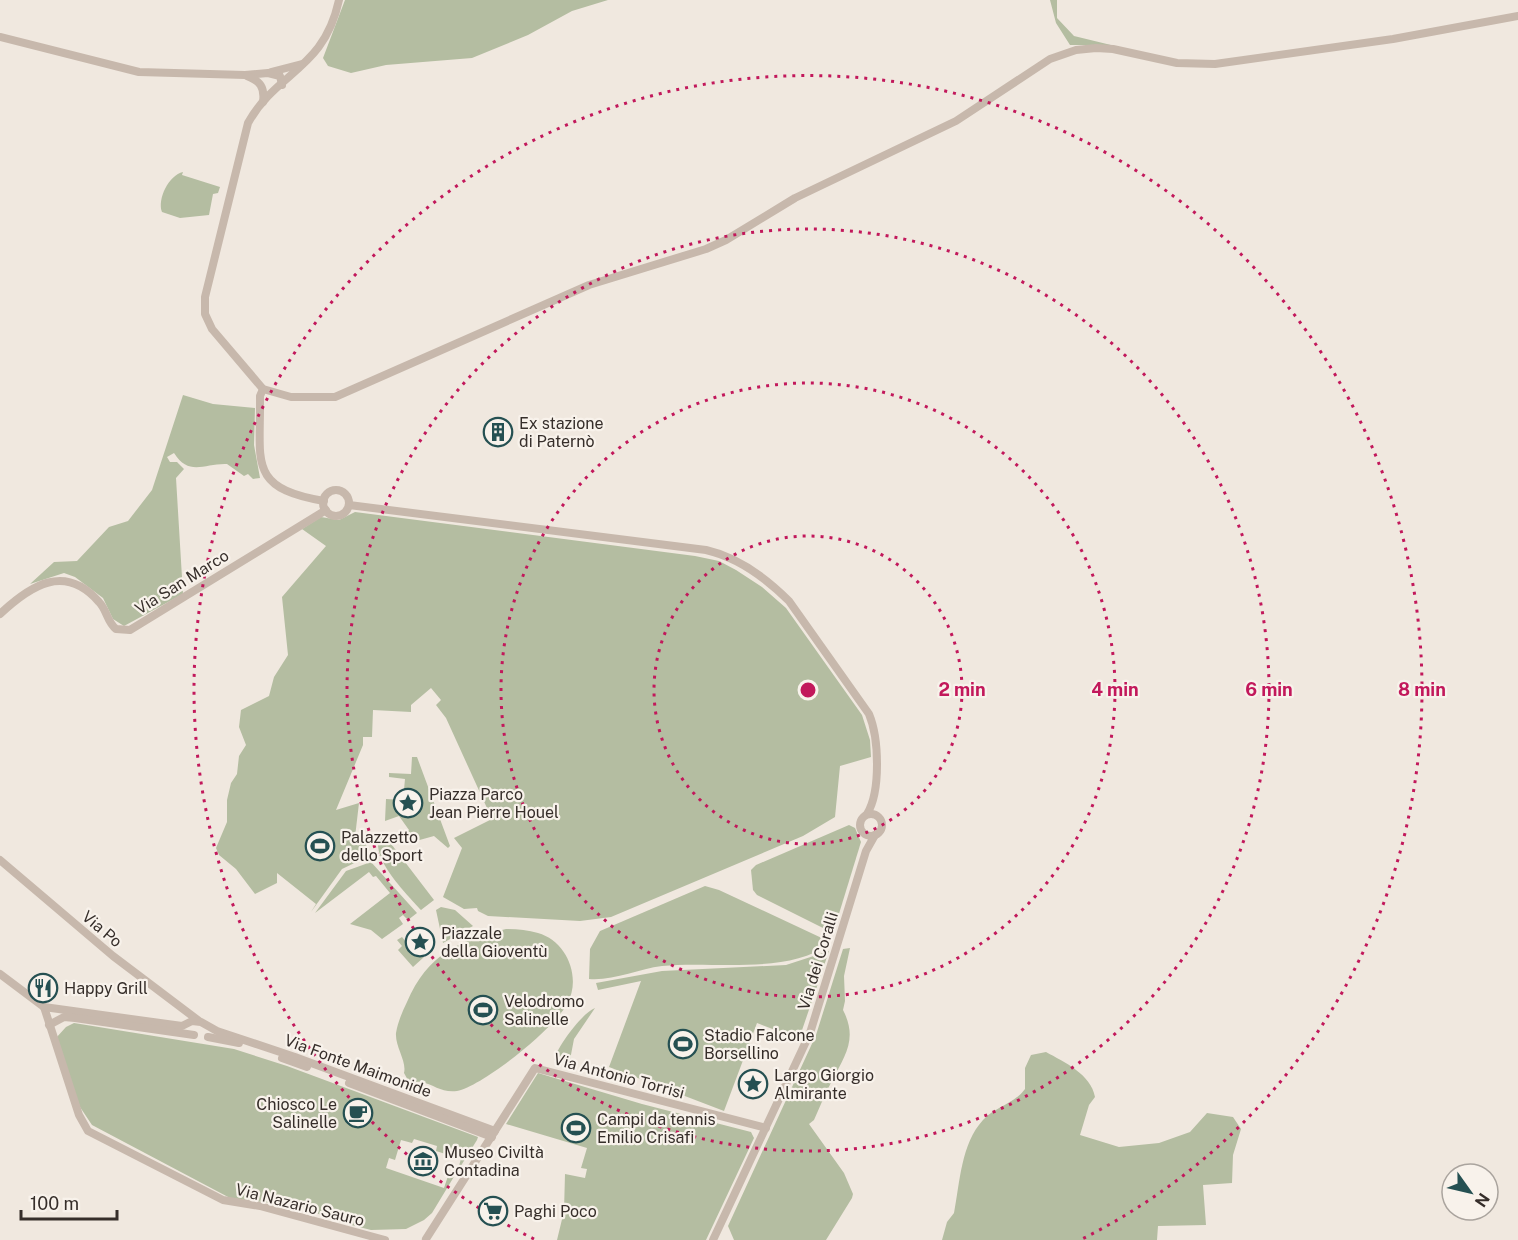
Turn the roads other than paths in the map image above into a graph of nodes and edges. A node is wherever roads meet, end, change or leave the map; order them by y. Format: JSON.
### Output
{"nodes":[{"id":1,"x":339,"y":0,"type":"edge"},
{"id":2,"x":1518,"y":16,"type":"edge"},
{"id":3,"x":0,"y":37,"type":"edge"},
{"id":4,"x":307,"y":62,"type":"junction"},
{"id":5,"x":268,"y":73,"type":"junction"},
{"id":6,"x":245,"y":75,"type":"junction"},
{"id":7,"x":257,"y":80,"type":"junction"},
{"id":8,"x":281,"y":85,"type":"junction"},
{"id":9,"x":263,"y":103,"type":"junction"},
{"id":10,"x":263,"y":389,"type":"junction"},
{"id":11,"x":325,"y":505,"type":"junction"},
{"id":12,"x":349,"y":505,"type":"junction"},
{"id":13,"x":0,"y":614,"type":"edge"},
{"id":14,"x":871,"y":814,"type":"junction"},
{"id":15,"x":865,"y":834,"type":"junction"},
{"id":16,"x":875,"y":835,"type":"junction"},
{"id":17,"x":866,"y":851,"type":"junction"},
{"id":18,"x":0,"y":860,"type":"edge"},
{"id":19,"x":0,"y":974,"type":"edge"},
{"id":20,"x":44,"y":1007,"type":"junction"},
{"id":21,"x":190,"y":1014,"type":"junction"},
{"id":22,"x":201,"y":1022,"type":"junction"},
{"id":23,"x":188,"y":1024,"type":"junction"},
{"id":24,"x":49,"y":1025,"type":"junction"},
{"id":25,"x":209,"y":1033,"type":"junction"},
{"id":26,"x":194,"y":1035,"type":"junction"},
{"id":27,"x":766,"y":1128,"type":"junction"},
{"id":28,"x":493,"y":1134,"type":"junction"},
{"id":29,"x":437,"y":1223,"type":"junction"},
{"id":30,"x":386,"y":1240,"type":"edge"},
{"id":31,"x":425,"y":1240,"type":"edge"},
{"id":32,"x":435,"y":1240,"type":"edge"},
{"id":33,"x":713,"y":1240,"type":"edge"}],
"edges":[{"from":1,"to":4,"type":"street"},
{"from":2,"to":10,"type":"street"},
{"from":3,"to":6,"type":"street"},
{"from":4,"to":5,"type":"street"},
{"from":4,"to":8,"type":"street"},
{"from":5,"to":6,"type":"street"},
{"from":5,"to":8,"type":"street"},
{"from":6,"to":7,"type":"street"},
{"from":7,"to":8,"type":"street"},
{"from":7,"to":9,"type":"street"},
{"from":8,"to":9,"type":"street"},
{"from":9,"to":10,"type":"street"},
{"from":10,"to":11,"type":"street"},
{"from":11,"to":12,"type":"street"},
{"from":11,"to":12,"type":"street"},
{"from":11,"to":13,"type":"street","name":"Via San Marco"},
{"from":12,"to":14,"type":"street"},
{"from":14,"to":15,"type":"street"},
{"from":14,"to":16,"type":"street"},
{"from":15,"to":16,"type":"street"},
{"from":15,"to":17,"type":"street"},
{"from":16,"to":17,"type":"street"},
{"from":17,"to":27,"type":"street","name":"Via dei Coralli"},
{"from":18,"to":21,"type":"street","name":"Via Po"},
{"from":19,"to":20,"type":"street"},
{"from":20,"to":23,"type":"street"},
{"from":20,"to":24,"type":"street","name":"Via Nazario Sauro"},
{"from":21,"to":22,"type":"street","name":"Via Po"},
{"from":21,"to":23,"type":"street"},
{"from":22,"to":23,"type":"street"},
{"from":22,"to":25,"type":"street","name":"Via Po"},
{"from":23,"to":26,"type":"street"},
{"from":24,"to":26,"type":"street"},
{"from":24,"to":30,"type":"street","name":"Via Nazario Sauro"},
{"from":25,"to":26,"type":"street","name":"Via Fonte Maimonide"},
{"from":25,"to":28,"type":"street","name":"Via Fonte Maimonide"},
{"from":27,"to":28,"type":"street","name":"Via Antonio Torrisi"},
{"from":27,"to":33,"type":"street","name":"Via dei Coralli"},
{"from":28,"to":29,"type":"street"},
{"from":29,"to":31,"type":"street"},
{"from":29,"to":32,"type":"street"}]}
